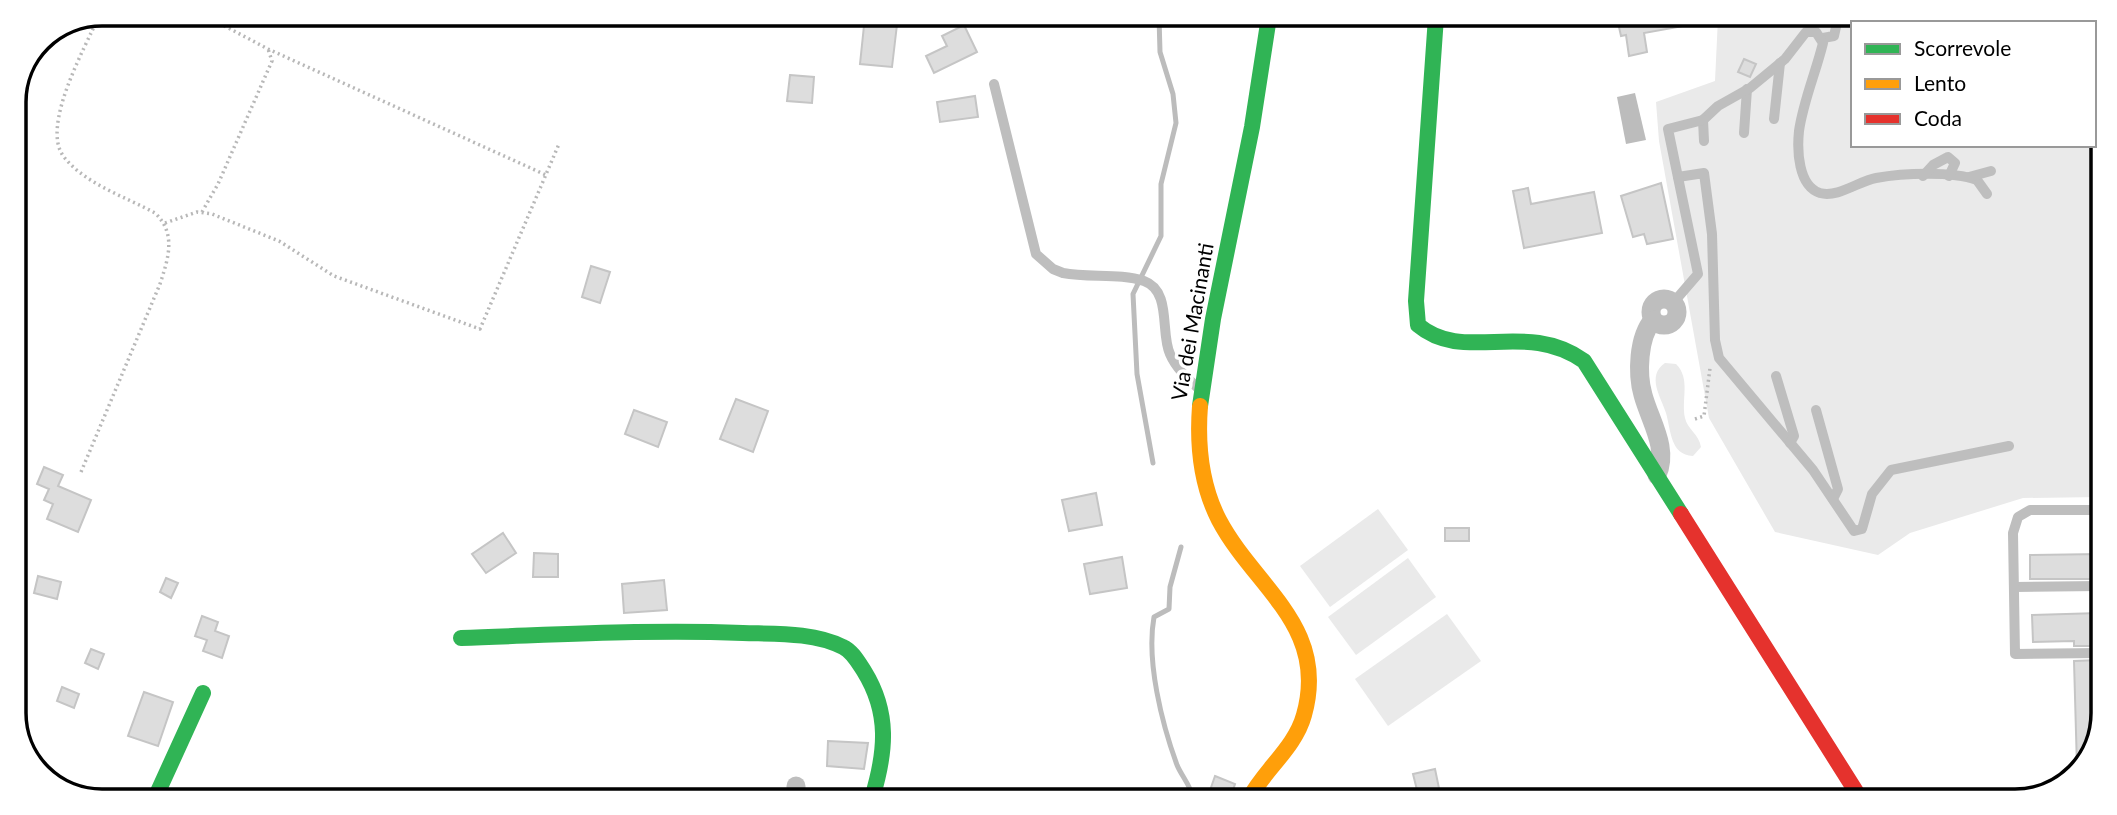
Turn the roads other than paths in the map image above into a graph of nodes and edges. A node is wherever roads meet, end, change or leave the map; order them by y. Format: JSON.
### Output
{"nodes":[{"id":1,"x":1268,"y":26,"type":"edge"},
{"id":2,"x":1435,"y":26,"type":"edge"},
{"id":3,"x":1836,"y":26,"type":"edge"},
{"id":4,"x":1823,"y":38,"type":"junction"},
{"id":5,"x":1780,"y":63,"type":"junction"},
{"id":6,"x":994,"y":85,"type":"dead end"},
{"id":7,"x":1747,"y":89,"type":"junction"},
{"id":8,"x":1774,"y":119,"type":"dead end"},
{"id":9,"x":1703,"y":120,"type":"junction"},
{"id":10,"x":1744,"y":133,"type":"dead end"},
{"id":11,"x":1704,"y":141,"type":"dead end"},
{"id":12,"x":1991,"y":171,"type":"dead end"},
{"id":13,"x":1922,"y":176,"type":"junction"},
{"id":14,"x":1950,"y":176,"type":"junction"},
{"id":15,"x":1678,"y":177,"type":"junction"},
{"id":16,"x":1969,"y":177,"type":"junction"},
{"id":17,"x":1987,"y":194,"type":"dead end"},
{"id":18,"x":1673,"y":303,"type":"joint"},
{"id":19,"x":1776,"y":376,"type":"dead end"},
{"id":20,"x":1200,"y":390,"type":"junction"},
{"id":21,"x":1816,"y":410,"type":"dead end"},
{"id":22,"x":1790,"y":443,"type":"junction"},
{"id":23,"x":2009,"y":446,"type":"dead end"},
{"id":24,"x":1657,"y":475,"type":"junction"},
{"id":25,"x":1833,"y":499,"type":"junction"},
{"id":26,"x":2091,"y":510,"type":"edge"},
{"id":27,"x":2091,"y":586,"type":"edge"},
{"id":28,"x":2014,"y":587,"type":"junction"},
{"id":29,"x":461,"y":638,"type":"dead end"},
{"id":30,"x":2091,"y":653,"type":"edge"},
{"id":31,"x":203,"y":693,"type":"dead end"},
{"id":32,"x":159,"y":789,"type":"edge"},
{"id":33,"x":874,"y":789,"type":"edge"},
{"id":34,"x":1256,"y":789,"type":"edge"},
{"id":35,"x":1854,"y":789,"type":"edge"}],
"edges":[{"from":1,"to":20,"type":"street","name":"Via dei Macinanti"},
{"from":2,"to":24,"type":"street"},
{"from":3,"to":4,"type":"lane"},
{"from":4,"to":5,"type":"lane"},
{"from":4,"to":13,"type":"lane"},
{"from":5,"to":7,"type":"lane"},
{"from":5,"to":8,"type":"lane"},
{"from":6,"to":20,"type":"lane"},
{"from":7,"to":9,"type":"lane"},
{"from":7,"to":10,"type":"lane"},
{"from":9,"to":11,"type":"lane"},
{"from":9,"to":15,"type":"lane"},
{"from":12,"to":16,"type":"lane"},
{"from":13,"to":14,"type":"lane"},
{"from":13,"to":14,"type":"lane"},
{"from":14,"to":16,"type":"lane"},
{"from":15,"to":18,"type":"lane"},
{"from":15,"to":22,"type":"lane"},
{"from":16,"to":17,"type":"lane"},
{"from":18,"to":24,"type":"street"},
{"from":19,"to":22,"type":"lane"},
{"from":20,"to":34,"type":"street","name":"Via dei Macinanti"},
{"from":21,"to":25,"type":"lane"},
{"from":22,"to":25,"type":"lane"},
{"from":23,"to":25,"type":"lane"},
{"from":24,"to":35,"type":"street"},
{"from":26,"to":28,"type":"lane"},
{"from":27,"to":28,"type":"lane"},
{"from":28,"to":30,"type":"lane"},
{"from":29,"to":33,"type":"street"},
{"from":31,"to":32,"type":"street"}]}
